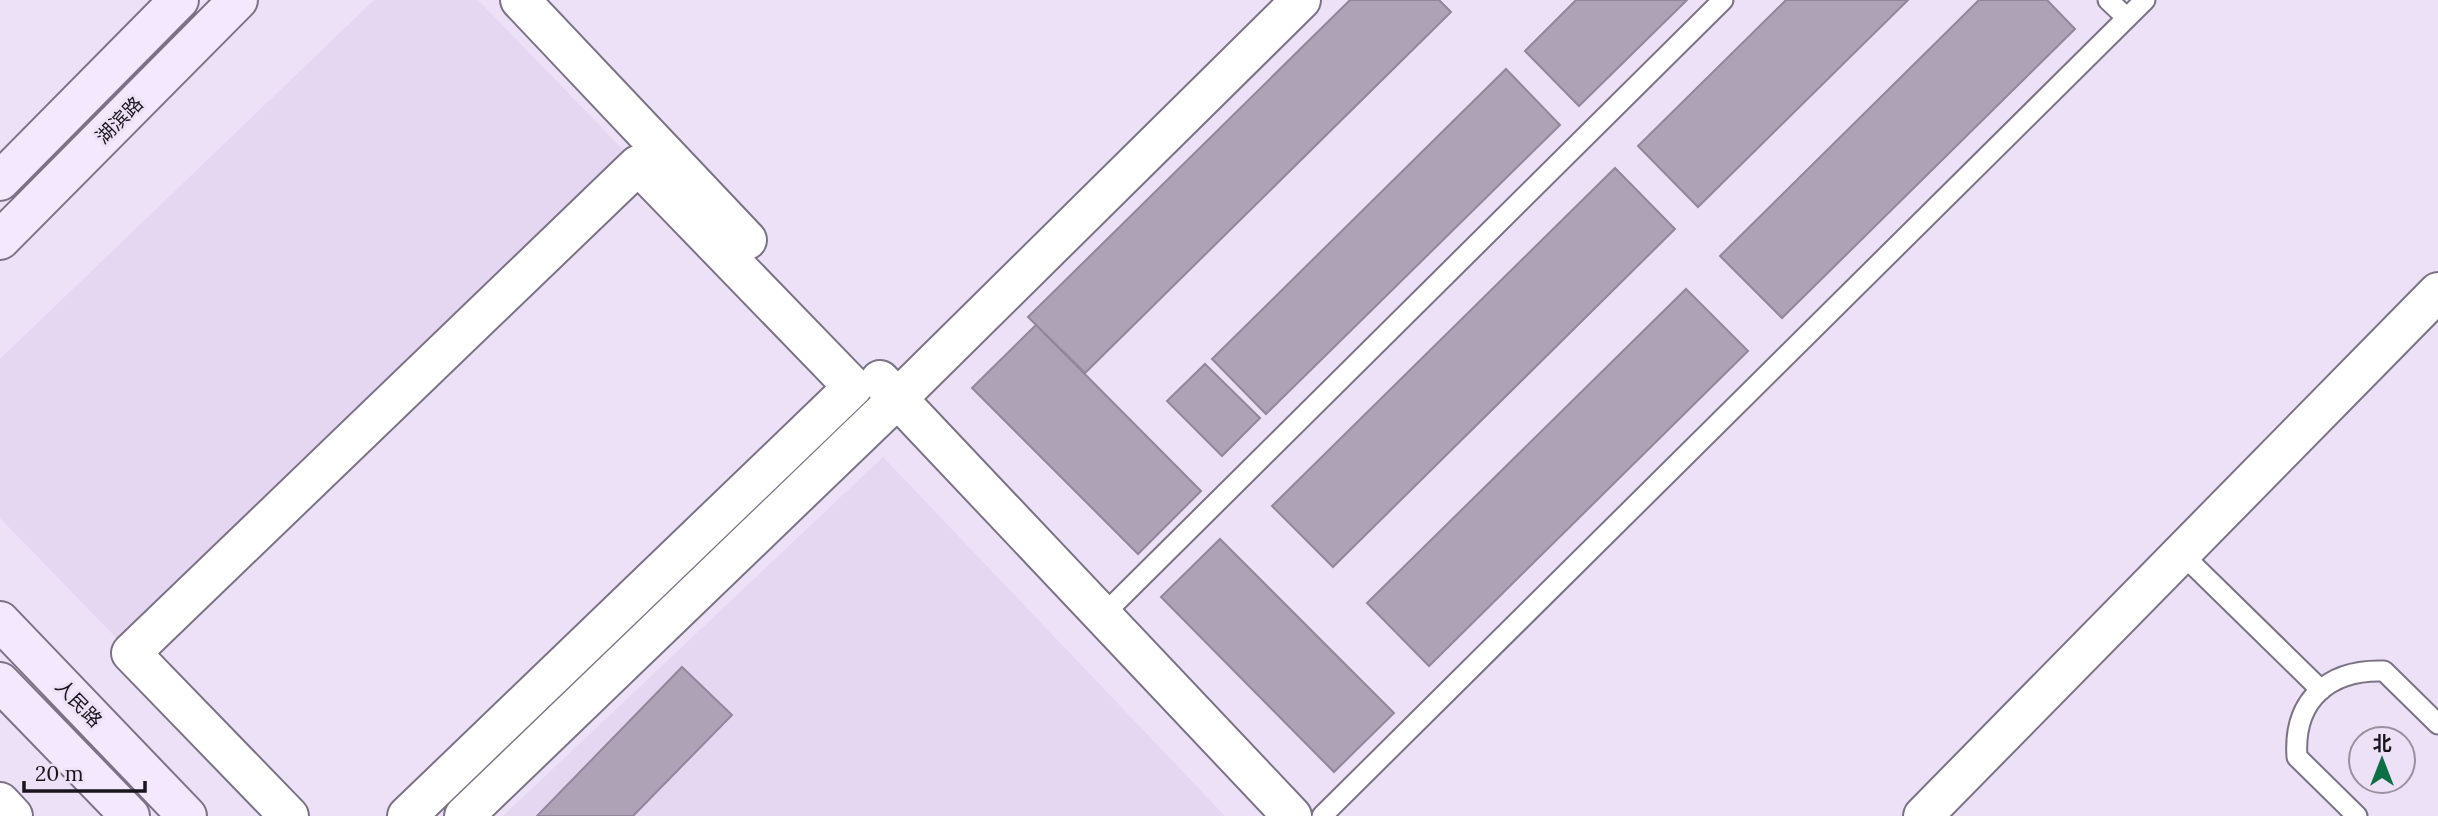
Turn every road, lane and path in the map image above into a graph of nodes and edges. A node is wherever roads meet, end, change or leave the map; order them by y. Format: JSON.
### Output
{"nodes":[{"id":1,"x":179,"y":0,"type":"edge"},
{"id":2,"x":238,"y":0,"type":"edge"},
{"id":3,"x":520,"y":0,"type":"edge"},
{"id":4,"x":1301,"y":0,"type":"edge"},
{"id":5,"x":1723,"y":0,"type":"edge"},
{"id":6,"x":2108,"y":0,"type":"edge"},
{"id":7,"x":2145,"y":0,"type":"edge"},
{"id":8,"x":2127,"y":18,"type":"junction"},
{"id":9,"x":7,"y":172,"type":"edge"},
{"id":10,"x":0,"y":240,"type":"edge"},
{"id":11,"x":2438,"y":292,"type":"edge"},
{"id":12,"x":897,"y":398,"type":"junction"},
{"id":13,"x":2181,"y":554,"type":"junction"},
{"id":14,"x":1102,"y":615,"type":"junction"},
{"id":15,"x":0,"y":621,"type":"edge"},
{"id":16,"x":0,"y":682,"type":"edge"},
{"id":17,"x":2321,"y":690,"type":"junction"},
{"id":18,"x":2438,"y":724,"type":"edge"},
{"id":19,"x":0,"y":802,"type":"edge"},
{"id":20,"x":13,"y":816,"type":"edge"},
{"id":21,"x":130,"y":816,"type":"edge"},
{"id":22,"x":187,"y":816,"type":"edge"},
{"id":23,"x":289,"y":816,"type":"edge"},
{"id":24,"x":407,"y":816,"type":"edge"},
{"id":25,"x":464,"y":816,"type":"edge"},
{"id":26,"x":1292,"y":816,"type":"edge"},
{"id":27,"x":1322,"y":816,"type":"edge"},
{"id":28,"x":1923,"y":816,"type":"edge"},
{"id":29,"x":2357,"y":816,"type":"edge"}],
"edges":[{"from":1,"to":9,"type":"main road"},
{"from":2,"to":10,"type":"main road","name":"湖滨路"},
{"from":3,"to":12,"type":"street"},
{"from":4,"to":12,"type":"street"},
{"from":5,"to":14,"type":"lane"},
{"from":6,"to":8,"type":"lane"},
{"from":7,"to":8,"type":"lane"},
{"from":8,"to":27,"type":"lane"},
{"from":11,"to":13,"type":"street"},
{"from":12,"to":14,"type":"street"},
{"from":12,"to":25,"type":"street"},
{"from":13,"to":17,"type":"lane"},
{"from":13,"to":28,"type":"street"},
{"from":14,"to":26,"type":"street"},
{"from":15,"to":22,"type":"main road","name":"人民路"},
{"from":16,"to":21,"type":"main road"},
{"from":17,"to":18,"type":"lane"},
{"from":17,"to":29,"type":"lane"},
{"from":19,"to":20,"type":"street"},
{"from":23,"to":24,"type":"street"}]}
